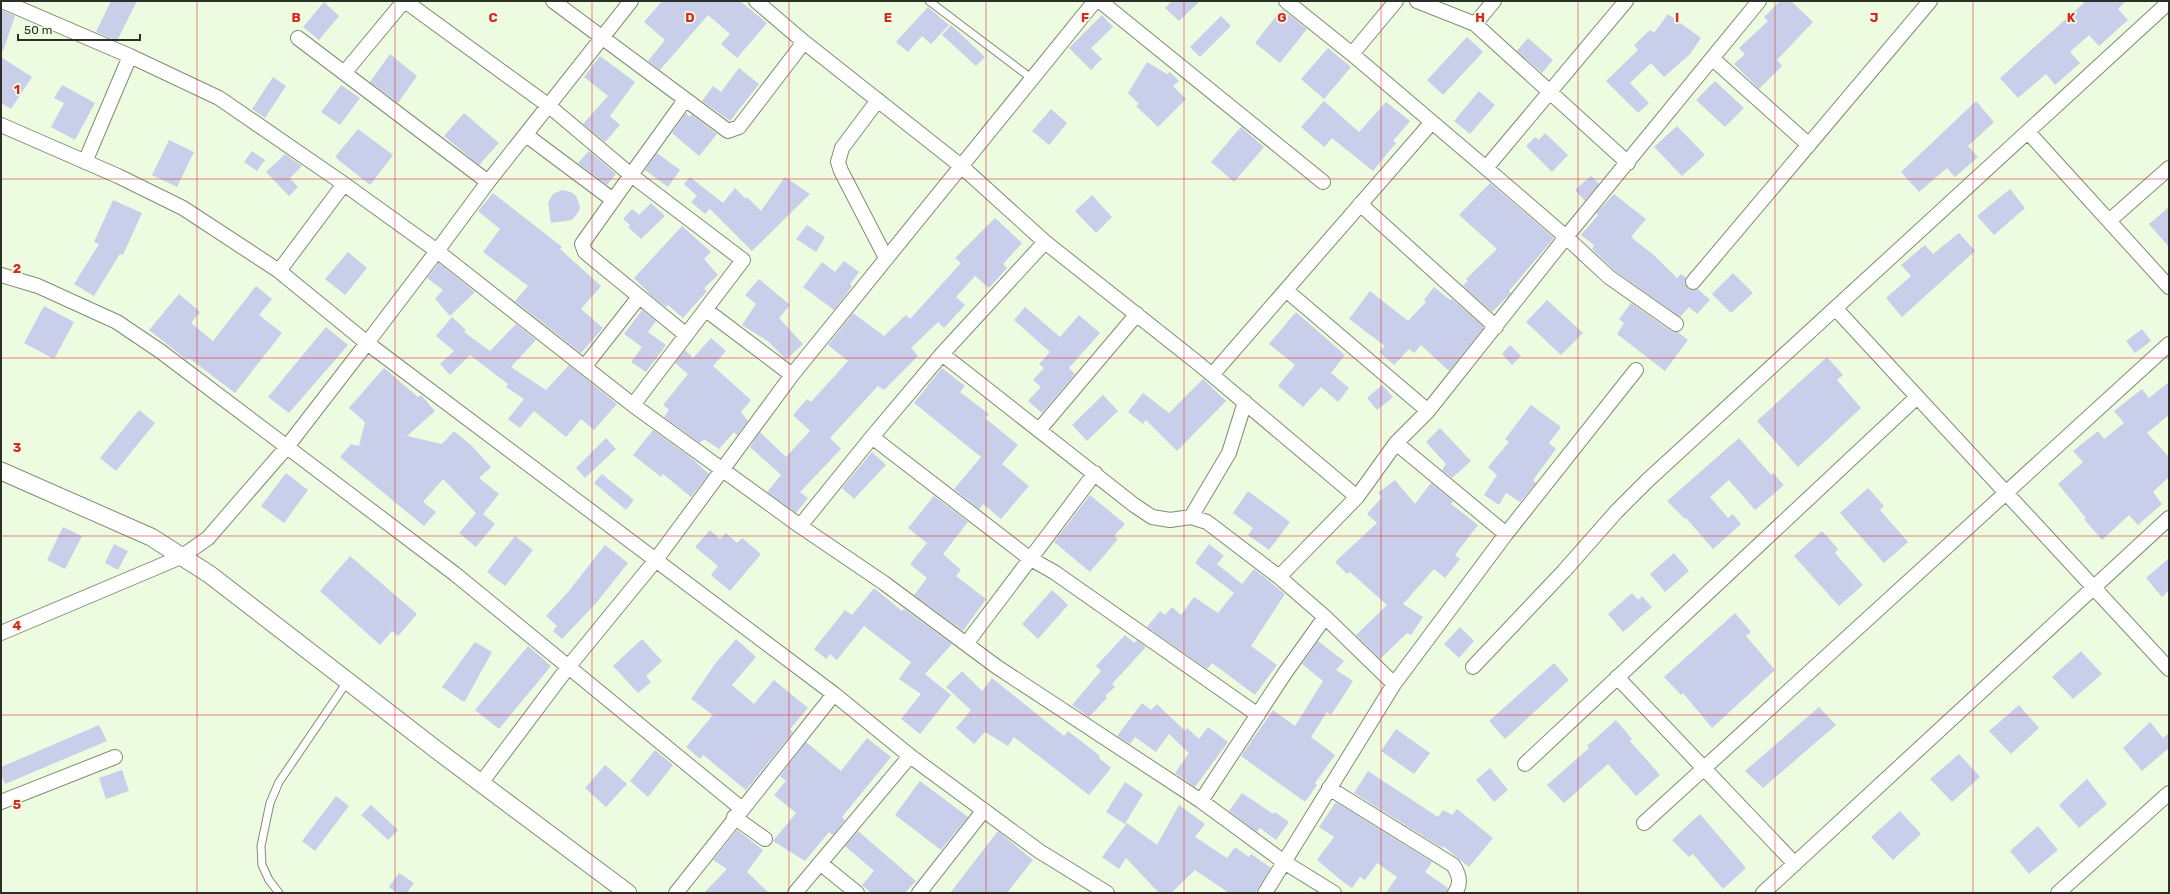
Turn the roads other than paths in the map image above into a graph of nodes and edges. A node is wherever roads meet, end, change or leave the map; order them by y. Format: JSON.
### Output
{"nodes":[{"id":1,"x":2,"y":1,"type":"edge"},
{"id":2,"x":405,"y":1,"type":"edge"},
{"id":3,"x":553,"y":1,"type":"edge"},
{"id":4,"x":631,"y":1,"type":"edge"},
{"id":5,"x":756,"y":1,"type":"edge"},
{"id":6,"x":929,"y":1,"type":"edge"},
{"id":7,"x":1095,"y":1,"type":"edge"},
{"id":8,"x":1100,"y":1,"type":"edge"},
{"id":9,"x":1286,"y":1,"type":"edge"},
{"id":10,"x":1396,"y":1,"type":"edge"},
{"id":11,"x":1417,"y":1,"type":"edge"},
{"id":12,"x":1494,"y":1,"type":"edge"},
{"id":13,"x":1626,"y":1,"type":"edge"},
{"id":14,"x":1759,"y":1,"type":"edge"},
{"id":15,"x":1930,"y":1,"type":"edge"},
{"id":16,"x":2169,"y":2,"type":"edge"},
{"id":17,"x":1475,"y":24,"type":"junction"},
{"id":18,"x":298,"y":38,"type":"dead end"},
{"id":19,"x":602,"y":38,"type":"junction"},
{"id":20,"x":804,"y":42,"type":"junction"},
{"id":21,"x":1352,"y":54,"type":"junction"},
{"id":22,"x":130,"y":56,"type":"junction"},
{"id":23,"x":1713,"y":59,"type":"junction"},
{"id":24,"x":345,"y":72,"type":"junction"},
{"id":25,"x":1031,"y":78,"type":"junction"},
{"id":26,"x":1550,"y":92,"type":"junction"},
{"id":27,"x":685,"y":100,"type":"junction"},
{"id":28,"x":878,"y":100,"type":"junction"},
{"id":29,"x":549,"y":106,"type":"junction"},
{"id":30,"x":1432,"y":122,"type":"junction"},
{"id":31,"x":1,"y":125,"type":"edge"},
{"id":32,"x":2028,"y":132,"type":"junction"},
{"id":33,"x":526,"y":135,"type":"junction"},
{"id":34,"x":1809,"y":145,"type":"junction"},
{"id":35,"x":85,"y":162,"type":"junction"},
{"id":36,"x":1628,"y":163,"type":"junction"},
{"id":37,"x":961,"y":166,"type":"junction"},
{"id":38,"x":1486,"y":168,"type":"junction"},
{"id":39,"x":2169,"y":168,"type":"edge"},
{"id":40,"x":631,"y":175,"type":"junction"},
{"id":41,"x":488,"y":182,"type":"junction"},
{"id":42,"x":1323,"y":182,"type":"dead end"},
{"id":43,"x":344,"y":184,"type":"junction"},
{"id":44,"x":613,"y":200,"type":"junction"},
{"id":45,"x":1360,"y":204,"type":"junction"},
{"id":46,"x":2109,"y":221,"type":"junction"},
{"id":47,"x":1566,"y":237,"type":"junction"},
{"id":48,"x":1045,"y":242,"type":"junction"},
{"id":49,"x":437,"y":251,"type":"junction"},
{"id":50,"x":886,"y":258,"type":"junction"},
{"id":51,"x":279,"y":271,"type":"junction"},
{"id":52,"x":1,"y":275,"type":"edge"},
{"id":53,"x":1693,"y":282,"type":"dead end"},
{"id":54,"x":2169,"y":287,"type":"edge"},
{"id":55,"x":1287,"y":291,"type":"junction"},
{"id":56,"x":639,"y":297,"type":"junction"},
{"id":57,"x":1836,"y":309,"type":"junction"},
{"id":58,"x":706,"y":310,"type":"junction"},
{"id":59,"x":1137,"y":314,"type":"junction"},
{"id":60,"x":1676,"y":324,"type":"dead end"},
{"id":61,"x":1496,"y":327,"type":"junction"},
{"id":62,"x":685,"y":334,"type":"junction"},
{"id":63,"x":367,"y":343,"type":"junction"},
{"id":64,"x":2169,"y":344,"type":"edge"},
{"id":65,"x":942,"y":354,"type":"junction"},
{"id":66,"x":585,"y":366,"type":"junction"},
{"id":67,"x":1636,"y":370,"type":"dead end"},
{"id":68,"x":792,"y":375,"type":"junction"},
{"id":69,"x":1212,"y":376,"type":"junction"},
{"id":70,"x":1917,"y":397,"type":"junction"},
{"id":71,"x":1245,"y":402,"type":"junction"},
{"id":72,"x":634,"y":405,"type":"junction"},
{"id":73,"x":1428,"y":411,"type":"junction"},
{"id":74,"x":1039,"y":430,"type":"junction"},
{"id":75,"x":872,"y":437,"type":"junction"},
{"id":76,"x":1396,"y":443,"type":"junction"},
{"id":77,"x":286,"y":448,"type":"junction"},
{"id":78,"x":722,"y":469,"type":"junction"},
{"id":79,"x":1,"y":471,"type":"edge"},
{"id":80,"x":1095,"y":474,"type":"junction"},
{"id":81,"x":2007,"y":494,"type":"junction"},
{"id":82,"x":1357,"y":497,"type":"junction"},
{"id":83,"x":1191,"y":517,"type":"junction"},
{"id":84,"x":2169,"y":518,"type":"edge"},
{"id":85,"x":800,"y":526,"type":"junction"},
{"id":86,"x":1506,"y":534,"type":"junction"},
{"id":87,"x":181,"y":557,"type":"junction"},
{"id":88,"x":1029,"y":558,"type":"junction"},
{"id":89,"x":656,"y":561,"type":"junction"},
{"id":90,"x":1278,"y":577,"type":"junction"},
{"id":91,"x":2093,"y":587,"type":"junction"},
{"id":92,"x":1325,"y":618,"type":"junction"},
{"id":93,"x":1,"y":633,"type":"edge"},
{"id":94,"x":966,"y":644,"type":"junction"},
{"id":95,"x":568,"y":666,"type":"junction"},
{"id":96,"x":1474,"y":667,"type":"dead end"},
{"id":97,"x":2169,"y":669,"type":"edge"},
{"id":98,"x":1618,"y":677,"type":"junction"},
{"id":99,"x":347,"y":681,"type":"junction"},
{"id":100,"x":1394,"y":684,"type":"junction"},
{"id":101,"x":834,"y":694,"type":"junction"},
{"id":102,"x":1258,"y":715,"type":"junction"},
{"id":103,"x":910,"y":756,"type":"junction"},
{"id":104,"x":115,"y":757,"type":"dead end"},
{"id":105,"x":1525,"y":764,"type":"dead end"},
{"id":106,"x":1704,"y":768,"type":"junction"},
{"id":107,"x":481,"y":783,"type":"junction"},
{"id":108,"x":1329,"y":788,"type":"junction"},
{"id":109,"x":2169,"y":793,"type":"edge"},
{"id":110,"x":1201,"y":800,"type":"junction"},
{"id":111,"x":1,"y":802,"type":"edge"},
{"id":112,"x":984,"y":810,"type":"junction"},
{"id":113,"x":738,"y":813,"type":"junction"},
{"id":114,"x":1644,"y":823,"type":"dead end"},
{"id":115,"x":765,"y":839,"type":"dead end"},
{"id":116,"x":1284,"y":862,"type":"junction"},
{"id":117,"x":820,"y":863,"type":"junction"},
{"id":118,"x":1795,"y":864,"type":"junction"},
{"id":119,"x":279,"y":893,"type":"edge"},
{"id":120,"x":628,"y":893,"type":"edge"},
{"id":121,"x":676,"y":893,"type":"edge"},
{"id":122,"x":795,"y":893,"type":"edge"},
{"id":123,"x":857,"y":893,"type":"edge"},
{"id":124,"x":919,"y":893,"type":"edge"},
{"id":125,"x":1107,"y":893,"type":"edge"},
{"id":126,"x":1265,"y":893,"type":"edge"},
{"id":127,"x":1334,"y":893,"type":"edge"},
{"id":128,"x":1455,"y":893,"type":"edge"},
{"id":129,"x":1763,"y":893,"type":"edge"},
{"id":130,"x":2058,"y":893,"type":"edge"}],
"edges":[{"from":1,"to":22,"type":"street"},
{"from":2,"to":24,"type":"street"},
{"from":2,"to":29,"type":"street"},
{"from":3,"to":19,"type":"street"},
{"from":4,"to":19,"type":"street"},
{"from":5,"to":20,"type":"street"},
{"from":6,"to":25,"type":"lane"},
{"from":7,"to":25,"type":"street"},
{"from":8,"to":42,"type":"street"},
{"from":9,"to":21,"type":"street"},
{"from":10,"to":21,"type":"street"},
{"from":11,"to":17,"type":"street"},
{"from":12,"to":17,"type":"street"},
{"from":13,"to":26,"type":"street"},
{"from":14,"to":23,"type":"street"},
{"from":15,"to":34,"type":"street"},
{"from":16,"to":32,"type":"street"},
{"from":17,"to":26,"type":"street"},
{"from":18,"to":24,"type":"street"},
{"from":19,"to":27,"type":"street"},
{"from":19,"to":29,"type":"street"},
{"from":20,"to":27,"type":"street"},
{"from":20,"to":28,"type":"street"},
{"from":21,"to":30,"type":"street"},
{"from":22,"to":35,"type":"street"},
{"from":22,"to":43,"type":"street"},
{"from":23,"to":34,"type":"street"},
{"from":23,"to":36,"type":"street"},
{"from":24,"to":41,"type":"street"},
{"from":25,"to":37,"type":"street"},
{"from":26,"to":36,"type":"street"},
{"from":26,"to":38,"type":"street"},
{"from":27,"to":40,"type":"street"},
{"from":28,"to":37,"type":"street"},
{"from":28,"to":50,"type":"street"},
{"from":29,"to":33,"type":"street"},
{"from":29,"to":40,"type":"street"},
{"from":30,"to":38,"type":"street"},
{"from":30,"to":45,"type":"street"},
{"from":31,"to":35,"type":"street"},
{"from":32,"to":46,"type":"street"},
{"from":32,"to":57,"type":"street"},
{"from":33,"to":41,"type":"street"},
{"from":33,"to":44,"type":"street"},
{"from":34,"to":53,"type":"street"},
{"from":35,"to":51,"type":"street"},
{"from":36,"to":47,"type":"street"},
{"from":37,"to":48,"type":"street"},
{"from":37,"to":50,"type":"street"},
{"from":38,"to":47,"type":"street"},
{"from":39,"to":46,"type":"street"},
{"from":40,"to":44,"type":"street"},
{"from":40,"to":58,"type":"street"},
{"from":41,"to":49,"type":"street"},
{"from":43,"to":49,"type":"street"},
{"from":43,"to":51,"type":"street"},
{"from":44,"to":56,"type":"street"},
{"from":45,"to":55,"type":"street"},
{"from":45,"to":61,"type":"street"},
{"from":46,"to":54,"type":"street"},
{"from":47,"to":60,"type":"street"},
{"from":47,"to":61,"type":"street"},
{"from":48,"to":59,"type":"street"},
{"from":48,"to":65,"type":"street"},
{"from":49,"to":63,"type":"street"},
{"from":49,"to":66,"type":"street"},
{"from":50,"to":68,"type":"street"},
{"from":51,"to":63,"type":"street"},
{"from":52,"to":77,"type":"street"},
{"from":55,"to":69,"type":"street"},
{"from":55,"to":73,"type":"street"},
{"from":56,"to":62,"type":"street"},
{"from":56,"to":66,"type":"street"},
{"from":57,"to":70,"type":"street"},
{"from":57,"to":96,"type":"street"},
{"from":58,"to":62,"type":"street"},
{"from":58,"to":68,"type":"street"},
{"from":59,"to":69,"type":"street"},
{"from":59,"to":74,"type":"street"},
{"from":61,"to":73,"type":"street"},
{"from":62,"to":72,"type":"street"},
{"from":63,"to":77,"type":"street"},
{"from":63,"to":89,"type":"street"},
{"from":64,"to":81,"type":"street"},
{"from":65,"to":74,"type":"street"},
{"from":65,"to":75,"type":"street"},
{"from":66,"to":72,"type":"street"},
{"from":67,"to":86,"type":"street"},
{"from":68,"to":78,"type":"street"},
{"from":69,"to":71,"type":"street"},
{"from":70,"to":81,"type":"street"},
{"from":70,"to":98,"type":"street"},
{"from":71,"to":82,"type":"street"},
{"from":71,"to":83,"type":"street"},
{"from":72,"to":78,"type":"street"},
{"from":73,"to":76,"type":"street"},
{"from":74,"to":80,"type":"street"},
{"from":75,"to":85,"type":"street"},
{"from":75,"to":88,"type":"street"},
{"from":76,"to":82,"type":"street"},
{"from":76,"to":86,"type":"street"},
{"from":77,"to":87,"type":"street"},
{"from":77,"to":95,"type":"street"},
{"from":78,"to":85,"type":"street"},
{"from":78,"to":89,"type":"street"},
{"from":79,"to":87,"type":"street"},
{"from":80,"to":83,"type":"street"},
{"from":80,"to":88,"type":"street"},
{"from":81,"to":91,"type":"street"},
{"from":81,"to":106,"type":"street"},
{"from":82,"to":90,"type":"street"},
{"from":83,"to":90,"type":"street"},
{"from":84,"to":91,"type":"street"},
{"from":85,"to":94,"type":"street"},
{"from":86,"to":100,"type":"street"},
{"from":87,"to":93,"type":"street"},
{"from":87,"to":99,"type":"street"},
{"from":88,"to":94,"type":"street"},
{"from":88,"to":102,"type":"street"},
{"from":89,"to":95,"type":"street"},
{"from":89,"to":101,"type":"street"},
{"from":90,"to":92,"type":"street"},
{"from":91,"to":97,"type":"street"},
{"from":91,"to":118,"type":"street"},
{"from":92,"to":100,"type":"street"},
{"from":92,"to":102,"type":"street"},
{"from":94,"to":110,"type":"street"},
{"from":95,"to":107,"type":"street"},
{"from":95,"to":113,"type":"street"},
{"from":98,"to":105,"type":"street"},
{"from":98,"to":106,"type":"street"},
{"from":99,"to":107,"type":"street"},
{"from":99,"to":119,"type":"lane"},
{"from":100,"to":108,"type":"street"},
{"from":101,"to":103,"type":"street"},
{"from":101,"to":113,"type":"street"},
{"from":102,"to":110,"type":"street"},
{"from":103,"to":112,"type":"street"},
{"from":103,"to":117,"type":"street"},
{"from":104,"to":111,"type":"street"},
{"from":106,"to":114,"type":"street"},
{"from":106,"to":118,"type":"street"},
{"from":107,"to":120,"type":"street"},
{"from":108,"to":116,"type":"street"},
{"from":108,"to":128,"type":"street"},
{"from":109,"to":130,"type":"street"},
{"from":110,"to":116,"type":"street"},
{"from":112,"to":124,"type":"street"},
{"from":112,"to":125,"type":"street"},
{"from":113,"to":115,"type":"street"},
{"from":113,"to":121,"type":"street"},
{"from":116,"to":126,"type":"street"},
{"from":116,"to":127,"type":"street"},
{"from":117,"to":122,"type":"street"},
{"from":117,"to":123,"type":"street"},
{"from":118,"to":129,"type":"street"}]}
